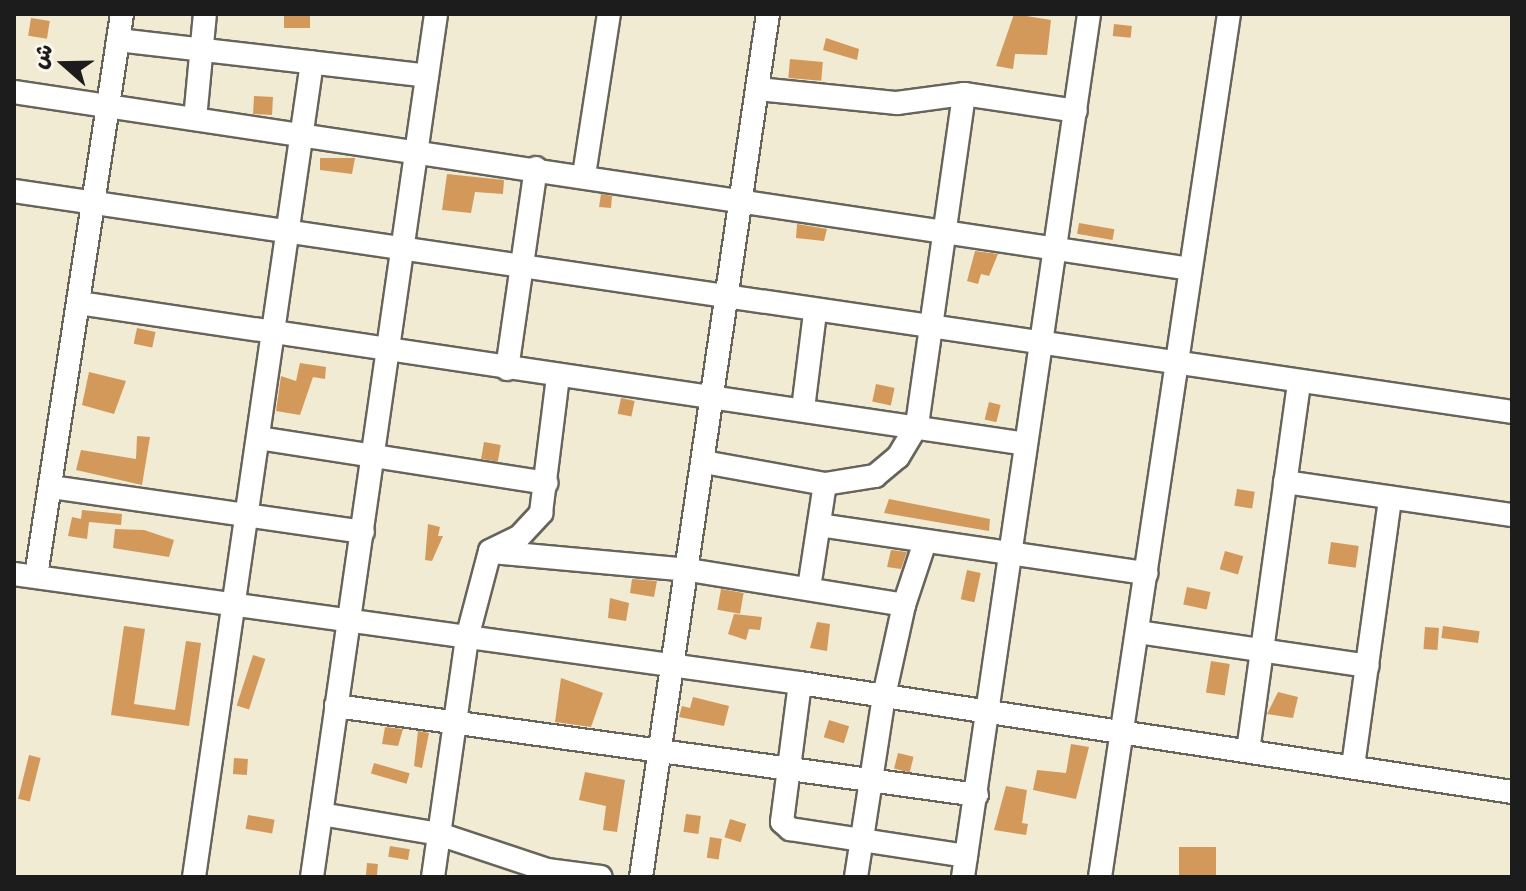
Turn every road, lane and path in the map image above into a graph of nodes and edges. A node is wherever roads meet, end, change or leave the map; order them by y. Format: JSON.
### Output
{"nodes":[{"id":1,"x":122,"y":14,"type":"edge"},
{"id":2,"x":205,"y":14,"type":"edge"},
{"id":3,"x":436,"y":14,"type":"edge"},
{"id":4,"x":609,"y":14,"type":"edge"},
{"id":5,"x":768,"y":14,"type":"edge"},
{"id":6,"x":1089,"y":14,"type":"edge"},
{"id":7,"x":1229,"y":14,"type":"edge"},
{"id":8,"x":118,"y":40,"type":"junction"},
{"id":9,"x":201,"y":51,"type":"junction"},
{"id":10,"x":312,"y":62,"type":"junction"},
{"id":11,"x":427,"y":76,"type":"junction"},
{"id":12,"x":758,"y":89,"type":"junction"},
{"id":13,"x":14,"y":92,"type":"edge"},
{"id":14,"x":964,"y":94,"type":"junction"},
{"id":15,"x":107,"y":105,"type":"junction"},
{"id":16,"x":1076,"y":111,"type":"junction"},
{"id":17,"x":195,"y":119,"type":"junction"},
{"id":18,"x":303,"y":134,"type":"junction"},
{"id":19,"x":416,"y":150,"type":"junction"},
{"id":20,"x":536,"y":168,"type":"junction"},
{"id":21,"x":584,"y":175,"type":"junction"},
{"id":22,"x":14,"y":191,"type":"edge"},
{"id":23,"x":742,"y":200,"type":"junction"},
{"id":24,"x":93,"y":201,"type":"junction"},
{"id":25,"x":945,"y":228,"type":"junction"},
{"id":26,"x":290,"y":232,"type":"junction"},
{"id":27,"x":1055,"y":245,"type":"junction"},
{"id":28,"x":401,"y":249,"type":"junction"},
{"id":29,"x":521,"y":268,"type":"junction"},
{"id":30,"x":1190,"y":269,"type":"junction"},
{"id":31,"x":728,"y":299,"type":"junction"},
{"id":32,"x":79,"y":303,"type":"junction"},
{"id":33,"x":815,"y":312,"type":"junction"},
{"id":34,"x":931,"y":329,"type":"junction"},
{"id":35,"x":273,"y":330,"type":"junction"},
{"id":36,"x":1040,"y":346,"type":"junction"},
{"id":37,"x":389,"y":351,"type":"junction"},
{"id":38,"x":1175,"y":366,"type":"junction"},
{"id":39,"x":507,"y":369,"type":"junction"},
{"id":40,"x":558,"y":376,"type":"junction"},
{"id":41,"x":1299,"y":383,"type":"junction"},
{"id":42,"x":713,"y":399,"type":"junction"},
{"id":43,"x":803,"y":409,"type":"junction"},
{"id":44,"x":1512,"y":412,"type":"edge"},
{"id":45,"x":917,"y":425,"type":"junction"},
{"id":46,"x":259,"y":438,"type":"junction"},
{"id":47,"x":1026,"y":444,"type":"junction"},
{"id":48,"x":373,"y":459,"type":"junction"},
{"id":49,"x":704,"y":462,"type":"junction"},
{"id":50,"x":1285,"y":482,"type":"junction"},
{"id":51,"x":547,"y":483,"type":"junction"},
{"id":52,"x":825,"y":484,"type":"junction"},
{"id":53,"x":51,"y":487,"type":"junction"},
{"id":54,"x":1390,"y":498,"type":"junction"},
{"id":55,"x":247,"y":514,"type":"junction"},
{"id":56,"x":1512,"y":515,"type":"edge"},
{"id":57,"x":819,"y":525,"type":"junction"},
{"id":58,"x":363,"y":532,"type":"junction"},
{"id":59,"x":925,"y":542,"type":"junction"},
{"id":60,"x":490,"y":551,"type":"junction"},
{"id":61,"x":1011,"y":556,"type":"junction"},
{"id":62,"x":689,"y":570,"type":"junction"},
{"id":63,"x":1146,"y":573,"type":"junction"},
{"id":64,"x":25,"y":575,"type":"edge"},
{"id":65,"x":809,"y":588,"type":"junction"},
{"id":66,"x":233,"y":604,"type":"junction"},
{"id":67,"x":904,"y":605,"type":"junction"},
{"id":68,"x":349,"y":621,"type":"junction"},
{"id":69,"x":1138,"y":632,"type":"junction"},
{"id":70,"x":467,"y":638,"type":"junction"},
{"id":71,"x":1261,"y":651,"type":"junction"},
{"id":72,"x":674,"y":666,"type":"junction"},
{"id":73,"x":1367,"y":666,"type":"junction"},
{"id":74,"x":800,"y":683,"type":"junction"},
{"id":75,"x":884,"y":696,"type":"junction"},
{"id":76,"x":336,"y":706,"type":"junction"},
{"id":77,"x":990,"y":711,"type":"junction"},
{"id":78,"x":454,"y":723,"type":"junction"},
{"id":79,"x":1123,"y":731,"type":"junction"},
{"id":80,"x":1248,"y":751,"type":"junction"},
{"id":81,"x":661,"y":754,"type":"junction"},
{"id":82,"x":1353,"y":766,"type":"junction"},
{"id":83,"x":787,"y":770,"type":"junction"},
{"id":84,"x":871,"y":781,"type":"junction"},
{"id":85,"x":1512,"y":792,"type":"edge"},
{"id":86,"x":977,"y":795,"type":"junction"},
{"id":87,"x":321,"y":814,"type":"junction"},
{"id":88,"x":439,"y":834,"type":"junction"},
{"id":89,"x":862,"y":842,"type":"junction"},
{"id":90,"x":964,"y":867,"type":"edge"},
{"id":91,"x":194,"y":877,"type":"edge"},
{"id":92,"x":312,"y":877,"type":"edge"},
{"id":93,"x":433,"y":877,"type":"edge"},
{"id":94,"x":601,"y":877,"type":"edge"},
{"id":95,"x":641,"y":877,"type":"edge"},
{"id":96,"x":856,"y":877,"type":"edge"},
{"id":97,"x":1100,"y":877,"type":"edge"}],
"edges":[{"from":1,"to":8,"type":"street"},
{"from":2,"to":9,"type":"street"},
{"from":3,"to":11,"type":"street"},
{"from":4,"to":21,"type":"street"},
{"from":5,"to":12,"type":"street"},
{"from":6,"to":16,"type":"street"},
{"from":7,"to":30,"type":"street"},
{"from":8,"to":9,"type":"street"},
{"from":8,"to":15,"type":"street"},
{"from":9,"to":10,"type":"street"},
{"from":9,"to":17,"type":"street"},
{"from":10,"to":11,"type":"street"},
{"from":10,"to":18,"type":"street"},
{"from":11,"to":19,"type":"street"},
{"from":12,"to":14,"type":"street"},
{"from":12,"to":23,"type":"street"},
{"from":13,"to":15,"type":"street"},
{"from":14,"to":16,"type":"street"},
{"from":14,"to":25,"type":"street"},
{"from":15,"to":17,"type":"street"},
{"from":15,"to":24,"type":"street"},
{"from":16,"to":27,"type":"street"},
{"from":17,"to":18,"type":"street"},
{"from":18,"to":19,"type":"street"},
{"from":18,"to":26,"type":"street"},
{"from":19,"to":20,"type":"street"},
{"from":19,"to":28,"type":"street"},
{"from":20,"to":21,"type":"street"},
{"from":20,"to":29,"type":"street"},
{"from":21,"to":23,"type":"street"},
{"from":22,"to":24,"type":"street"},
{"from":23,"to":25,"type":"street"},
{"from":23,"to":31,"type":"street"},
{"from":24,"to":26,"type":"street"},
{"from":24,"to":32,"type":"street"},
{"from":25,"to":27,"type":"street"},
{"from":25,"to":34,"type":"street"},
{"from":26,"to":28,"type":"street"},
{"from":26,"to":35,"type":"street"},
{"from":27,"to":30,"type":"street"},
{"from":27,"to":36,"type":"street"},
{"from":28,"to":29,"type":"street"},
{"from":28,"to":37,"type":"street"},
{"from":29,"to":31,"type":"street"},
{"from":29,"to":39,"type":"street"},
{"from":30,"to":38,"type":"street"},
{"from":31,"to":33,"type":"street"},
{"from":31,"to":42,"type":"street"},
{"from":32,"to":35,"type":"street"},
{"from":32,"to":53,"type":"street"},
{"from":33,"to":34,"type":"street"},
{"from":33,"to":43,"type":"street"},
{"from":34,"to":36,"type":"street"},
{"from":34,"to":45,"type":"street"},
{"from":35,"to":37,"type":"street"},
{"from":35,"to":46,"type":"street"},
{"from":36,"to":38,"type":"street"},
{"from":36,"to":47,"type":"street"},
{"from":37,"to":39,"type":"street"},
{"from":37,"to":48,"type":"street"},
{"from":38,"to":41,"type":"street"},
{"from":38,"to":63,"type":"street"},
{"from":39,"to":40,"type":"street"},
{"from":40,"to":42,"type":"street"},
{"from":40,"to":51,"type":"street"},
{"from":41,"to":44,"type":"street"},
{"from":41,"to":50,"type":"street"},
{"from":42,"to":43,"type":"street"},
{"from":42,"to":49,"type":"street"},
{"from":43,"to":45,"type":"street"},
{"from":45,"to":47,"type":"street"},
{"from":45,"to":52,"type":"street"},
{"from":46,"to":48,"type":"street"},
{"from":46,"to":55,"type":"street"},
{"from":47,"to":61,"type":"street"},
{"from":48,"to":51,"type":"street"},
{"from":48,"to":58,"type":"street"},
{"from":49,"to":52,"type":"street"},
{"from":49,"to":62,"type":"street"},
{"from":50,"to":54,"type":"street"},
{"from":50,"to":71,"type":"street"},
{"from":51,"to":60,"type":"street"},
{"from":52,"to":57,"type":"street"},
{"from":53,"to":55,"type":"street"},
{"from":53,"to":64,"type":"street"},
{"from":54,"to":56,"type":"street"},
{"from":54,"to":73,"type":"street"},
{"from":55,"to":58,"type":"street"},
{"from":55,"to":66,"type":"street"},
{"from":57,"to":59,"type":"street"},
{"from":57,"to":65,"type":"street"},
{"from":58,"to":68,"type":"street"},
{"from":59,"to":61,"type":"street"},
{"from":59,"to":67,"type":"street"},
{"from":60,"to":62,"type":"street"},
{"from":60,"to":70,"type":"street"},
{"from":61,"to":63,"type":"street"},
{"from":61,"to":77,"type":"street"},
{"from":62,"to":65,"type":"street"},
{"from":62,"to":72,"type":"street"},
{"from":63,"to":69,"type":"street"},
{"from":64,"to":66,"type":"street"},
{"from":65,"to":67,"type":"street"},
{"from":66,"to":68,"type":"street"},
{"from":66,"to":91,"type":"street"},
{"from":67,"to":75,"type":"street"},
{"from":68,"to":70,"type":"street"},
{"from":68,"to":76,"type":"street"},
{"from":69,"to":71,"type":"street"},
{"from":69,"to":79,"type":"street"},
{"from":70,"to":72,"type":"street"},
{"from":70,"to":78,"type":"street"},
{"from":71,"to":73,"type":"street"},
{"from":71,"to":80,"type":"street"},
{"from":72,"to":74,"type":"street"},
{"from":72,"to":81,"type":"street"},
{"from":73,"to":82,"type":"street"},
{"from":74,"to":75,"type":"street"},
{"from":74,"to":83,"type":"street"},
{"from":75,"to":77,"type":"street"},
{"from":75,"to":84,"type":"street"},
{"from":76,"to":78,"type":"street"},
{"from":76,"to":87,"type":"street"},
{"from":77,"to":79,"type":"street"},
{"from":77,"to":86,"type":"street"},
{"from":78,"to":81,"type":"street"},
{"from":78,"to":88,"type":"street"},
{"from":79,"to":80,"type":"street"},
{"from":79,"to":97,"type":"street"},
{"from":80,"to":82,"type":"street"},
{"from":81,"to":83,"type":"street"},
{"from":81,"to":95,"type":"street"},
{"from":82,"to":85,"type":"street"},
{"from":83,"to":84,"type":"street"},
{"from":83,"to":89,"type":"street"},
{"from":84,"to":86,"type":"street"},
{"from":84,"to":89,"type":"street"},
{"from":86,"to":90,"type":"street"},
{"from":87,"to":88,"type":"street"},
{"from":87,"to":92,"type":"street"},
{"from":88,"to":93,"type":"street"},
{"from":88,"to":94,"type":"street"},
{"from":89,"to":90,"type":"street"},
{"from":89,"to":96,"type":"street"}]}
